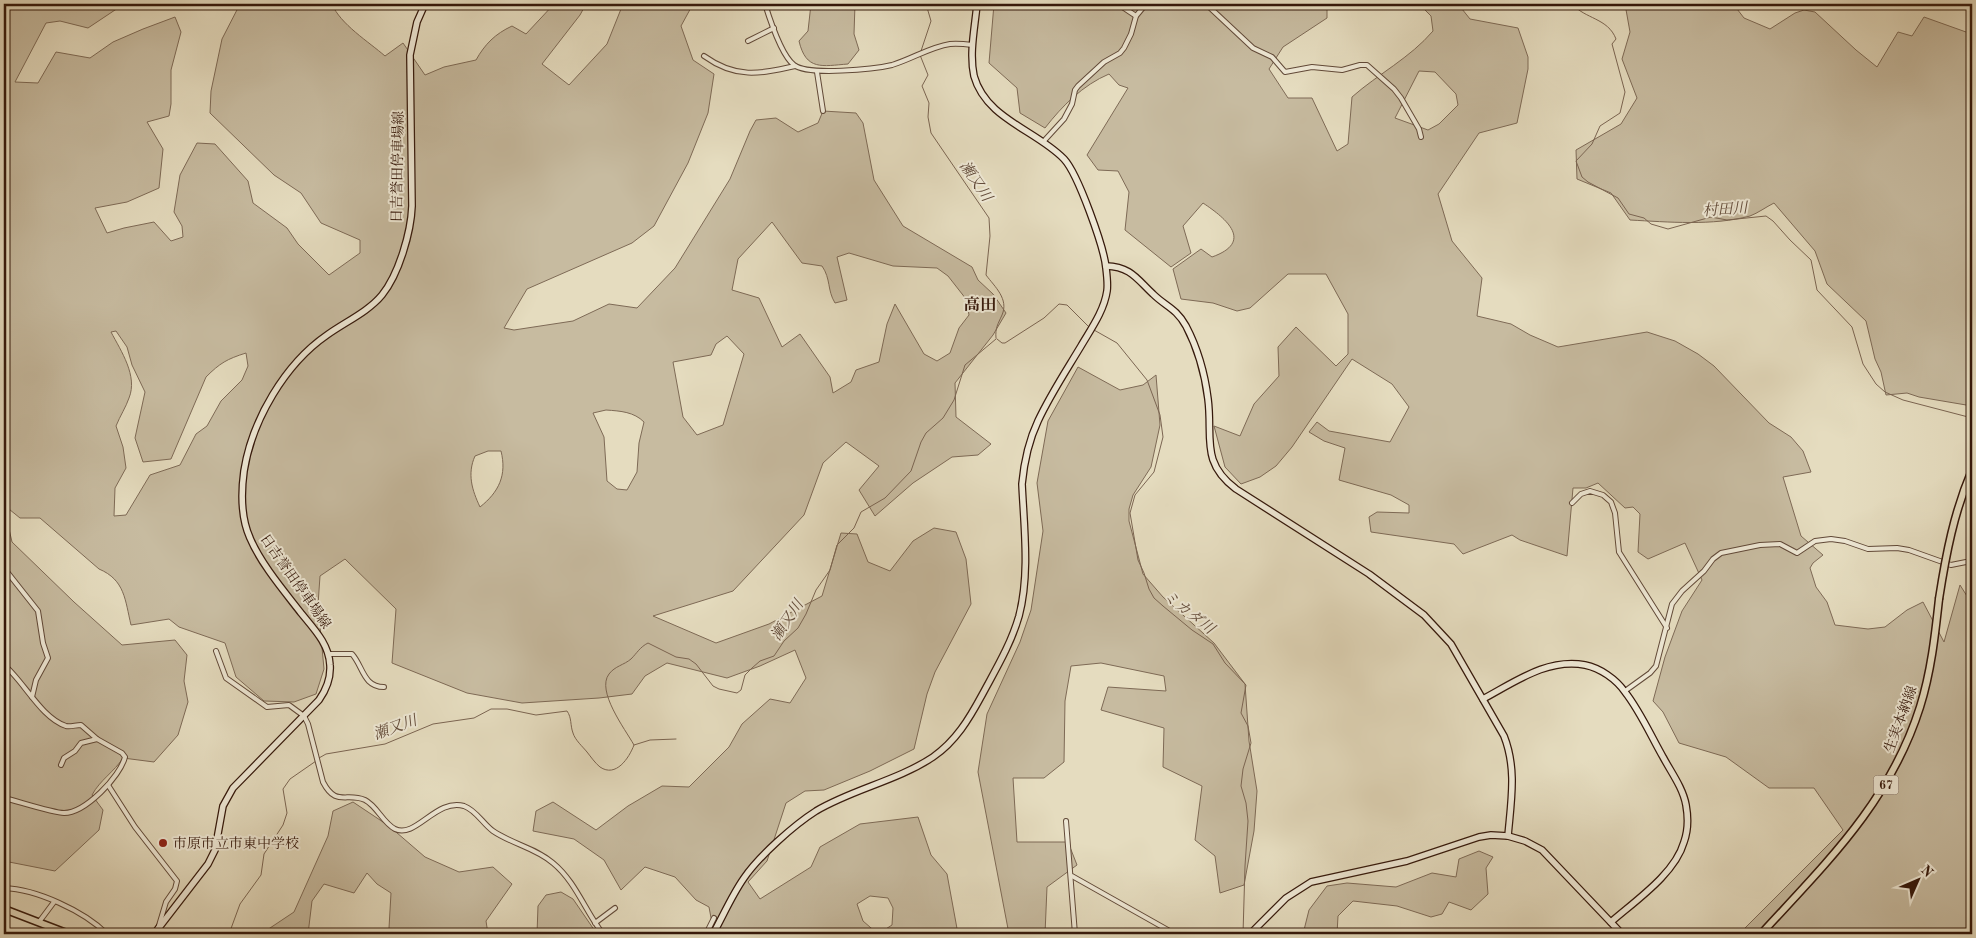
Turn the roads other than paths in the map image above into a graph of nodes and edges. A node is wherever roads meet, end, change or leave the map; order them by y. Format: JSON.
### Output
{"nodes":[{"id":1,"x":424,"y":4,"type":"edge"},
{"id":2,"x":765,"y":4,"type":"edge"},
{"id":3,"x":977,"y":4,"type":"edge"},
{"id":4,"x":1118,"y":4,"type":"edge"},
{"id":5,"x":1146,"y":4,"type":"edge"},
{"id":6,"x":1206,"y":4,"type":"edge"},
{"id":7,"x":1136,"y":16,"type":"junction"},
{"id":8,"x":774,"y":28,"type":"junction"},
{"id":9,"x":748,"y":40,"type":"dead end"},
{"id":10,"x":973,"y":45,"type":"junction"},
{"id":11,"x":704,"y":56,"type":"dead end"},
{"id":12,"x":795,"y":66,"type":"junction"},
{"id":13,"x":817,"y":72,"type":"junction"},
{"id":14,"x":823,"y":111,"type":"dead end"},
{"id":15,"x":1421,"y":137,"type":"dead end"},
{"id":16,"x":1043,"y":142,"type":"junction"},
{"id":17,"x":1106,"y":266,"type":"junction"},
{"id":18,"x":1972,"y":470,"type":"edge"},
{"id":19,"x":1572,"y":503,"type":"dead end"},
{"id":20,"x":1972,"y":563,"type":"edge"},
{"id":21,"x":4,"y":568,"type":"edge"},
{"id":22,"x":1667,"y":628,"type":"junction"},
{"id":23,"x":216,"y":651,"type":"dead end"},
{"id":24,"x":328,"y":654,"type":"junction"},
{"id":25,"x":4,"y":665,"type":"edge"},
{"id":26,"x":384,"y":688,"type":"dead end"},
{"id":27,"x":1625,"y":691,"type":"junction"},
{"id":28,"x":32,"y":697,"type":"junction"},
{"id":29,"x":1483,"y":699,"type":"junction"},
{"id":30,"x":304,"y":716,"type":"junction"},
{"id":31,"x":97,"y":739,"type":"junction"},
{"id":32,"x":61,"y":765,"type":"dead end"},
{"id":33,"x":108,"y":785,"type":"junction"},
{"id":34,"x":4,"y":798,"type":"edge"},
{"id":35,"x":1066,"y":821,"type":"dead end"},
{"id":36,"x":1508,"y":836,"type":"junction"},
{"id":37,"x":1072,"y":876,"type":"junction"},
{"id":38,"x":4,"y":888,"type":"edge"},
{"id":39,"x":54,"y":902,"type":"junction"},
{"id":40,"x":615,"y":908,"type":"dead end"},
{"id":41,"x":4,"y":909,"type":"edge"},
{"id":42,"x":714,"y":918,"type":"dead end"},
{"id":43,"x":39,"y":922,"type":"junction"},
{"id":44,"x":1611,"y":922,"type":"junction"},
{"id":45,"x":595,"y":923,"type":"junction"},
{"id":46,"x":156,"y":933,"type":"edge"},
{"id":47,"x":69,"y":934,"type":"edge"},
{"id":48,"x":107,"y":934,"type":"edge"},
{"id":49,"x":603,"y":934,"type":"edge"},
{"id":50,"x":706,"y":934,"type":"edge"},
{"id":51,"x":713,"y":934,"type":"edge"},
{"id":52,"x":1075,"y":934,"type":"edge"},
{"id":53,"x":1175,"y":934,"type":"edge"},
{"id":54,"x":1250,"y":934,"type":"edge"},
{"id":55,"x":1622,"y":934,"type":"edge"},
{"id":56,"x":1761,"y":934,"type":"edge"}],
"edges":[{"from":1,"to":24,"type":"street","name":"日吉誉田停車場線"},
{"from":2,"to":8,"type":"street"},
{"from":3,"to":10,"type":"street"},
{"from":4,"to":7,"type":"street"},
{"from":5,"to":7,"type":"street"},
{"from":6,"to":15,"type":"street"},
{"from":7,"to":16,"type":"street"},
{"from":8,"to":9,"type":"street"},
{"from":8,"to":12,"type":"street"},
{"from":10,"to":13,"type":"street"},
{"from":10,"to":16,"type":"street"},
{"from":11,"to":12,"type":"street"},
{"from":12,"to":13,"type":"street"},
{"from":13,"to":14,"type":"street"},
{"from":16,"to":17,"type":"street"},
{"from":17,"to":29,"type":"street"},
{"from":17,"to":51,"type":"street"},
{"from":18,"to":56,"type":"main road","name":"生実本納線","number":"67","bridge":true},
{"from":19,"to":22,"type":"street"},
{"from":20,"to":22,"type":"street"},
{"from":21,"to":28,"type":"street"},
{"from":22,"to":27,"type":"street"},
{"from":23,"to":30,"type":"street"},
{"from":24,"to":26,"type":"street"},
{"from":24,"to":30,"type":"street","name":"日吉誉田停車場線"},
{"from":25,"to":28,"type":"street"},
{"from":27,"to":29,"type":"street"},
{"from":27,"to":44,"type":"street"},
{"from":28,"to":31,"type":"street"},
{"from":29,"to":36,"type":"street"},
{"from":30,"to":45,"type":"street"},
{"from":30,"to":46,"type":"street","name":"日吉誉田停車場線"},
{"from":31,"to":32,"type":"street"},
{"from":31,"to":33,"type":"street"},
{"from":33,"to":34,"type":"street"},
{"from":33,"to":46,"type":"street"},
{"from":35,"to":37,"type":"street"},
{"from":36,"to":44,"type":"street"},
{"from":36,"to":54,"type":"street"},
{"from":37,"to":52,"type":"street"},
{"from":37,"to":53,"type":"street"},
{"from":38,"to":39,"type":"street"},
{"from":39,"to":43,"type":"street"},
{"from":39,"to":48,"type":"street"},
{"from":40,"to":45,"type":"street"},
{"from":41,"to":43,"type":"main road"},
{"from":42,"to":50,"type":"street"},
{"from":43,"to":47,"type":"main road"},
{"from":44,"to":55,"type":"street"},
{"from":45,"to":49,"type":"street"}]}
